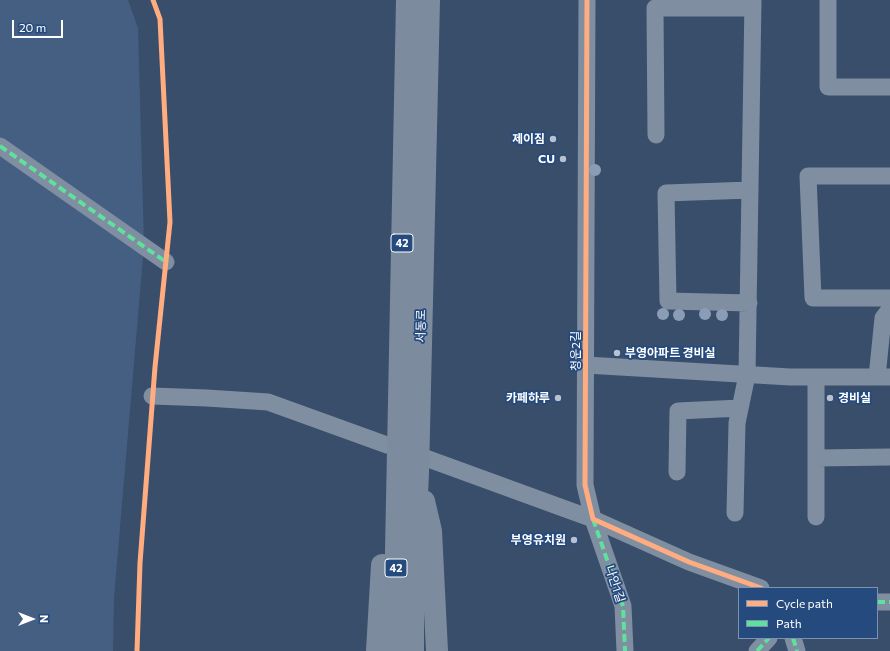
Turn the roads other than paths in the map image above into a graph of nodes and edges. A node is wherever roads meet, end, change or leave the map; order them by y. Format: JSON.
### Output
{"nodes":[{"id":1,"x":407,"y":0,"type":"edge"},
{"id":2,"x":429,"y":0,"type":"edge"},
{"id":3,"x":588,"y":0,"type":"edge"},
{"id":4,"x":828,"y":0,"type":"edge"},
{"id":5,"x":753,"y":4,"type":"edge"},
{"id":6,"x":890,"y":87,"type":"edge"},
{"id":7,"x":656,"y":135,"type":"dead end"},
{"id":8,"x":0,"y":146,"type":"edge"},
{"id":9,"x":890,"y":176,"type":"edge"},
{"id":10,"x":750,"y":190,"type":"junction"},
{"id":11,"x":166,"y":262,"type":"dead end"},
{"id":12,"x":890,"y":298,"type":"edge"},
{"id":13,"x":748,"y":303,"type":"junction"},
{"id":14,"x":890,"y":309,"type":"edge"},
{"id":15,"x":586,"y":365,"type":"junction"},
{"id":16,"x":747,"y":375,"type":"junction"},
{"id":17,"x":816,"y":377,"type":"junction"},
{"id":18,"x":884,"y":377,"type":"edge"},
{"id":19,"x":152,"y":396,"type":"dead end"},
{"id":20,"x":740,"y":408,"type":"junction"},
{"id":21,"x":386,"y":444,"type":"dead end"},
{"id":22,"x":890,"y":457,"type":"edge"},
{"id":23,"x":816,"y":458,"type":"junction"},
{"id":24,"x":420,"y":465,"type":"junction"},
{"id":25,"x":677,"y":472,"type":"dead end"},
{"id":26,"x":397,"y":485,"type":"junction"},
{"id":27,"x":735,"y":513,"type":"dead end"},
{"id":28,"x":816,"y":517,"type":"dead end"},
{"id":29,"x":594,"y":519,"type":"junction"},
{"id":30,"x":758,"y":587,"type":"edge"},
{"id":31,"x":878,"y":602,"type":"edge"},
{"id":32,"x":890,"y":602,"type":"edge"},
{"id":33,"x":768,"y":639,"type":"edge"},
{"id":34,"x":793,"y":639,"type":"edge"},
{"id":35,"x":377,"y":651,"type":"edge"},
{"id":36,"x":394,"y":651,"type":"edge"},
{"id":37,"x":413,"y":651,"type":"edge"},
{"id":38,"x":437,"y":651,"type":"edge"},
{"id":39,"x":625,"y":651,"type":"edge"},
{"id":40,"x":757,"y":651,"type":"edge"},
{"id":41,"x":797,"y":651,"type":"edge"}],
"edges":[{"from":1,"to":26,"type":"main road","name":"서동로","number":"42"},
{"from":2,"to":24,"type":"main road","name":"서동로","number":"42"},
{"from":3,"to":15,"type":"street","name":"청운2길"},
{"from":4,"to":6,"type":"street"},
{"from":5,"to":7,"type":"street"},
{"from":5,"to":10,"type":"street"},
{"from":8,"to":11,"type":"street"},
{"from":9,"to":12,"type":"street"},
{"from":10,"to":13,"type":"street"},
{"from":10,"to":13,"type":"street"},
{"from":13,"to":16,"type":"street"},
{"from":14,"to":18,"type":"street"},
{"from":15,"to":16,"type":"street"},
{"from":15,"to":29,"type":"street","name":"청운2길"},
{"from":16,"to":17,"type":"street"},
{"from":16,"to":20,"type":"street"},
{"from":17,"to":18,"type":"street"},
{"from":17,"to":23,"type":"street"},
{"from":19,"to":21,"type":"street"},
{"from":20,"to":25,"type":"street"},
{"from":20,"to":27,"type":"street"},
{"from":22,"to":23,"type":"street"},
{"from":23,"to":28,"type":"street"},
{"from":24,"to":29,"type":"street"},
{"from":24,"to":37,"type":"main road","name":"서동로","number":"42"},
{"from":24,"to":38,"type":"main road"},
{"from":26,"to":35,"type":"main road"},
{"from":26,"to":36,"type":"main road","name":"서동로","number":"42"},
{"from":29,"to":30,"type":"street"},
{"from":29,"to":39,"type":"street","name":"나안1길"},
{"from":31,"to":32,"type":"street"},
{"from":33,"to":40,"type":"street"},
{"from":34,"to":41,"type":"street"}]}
